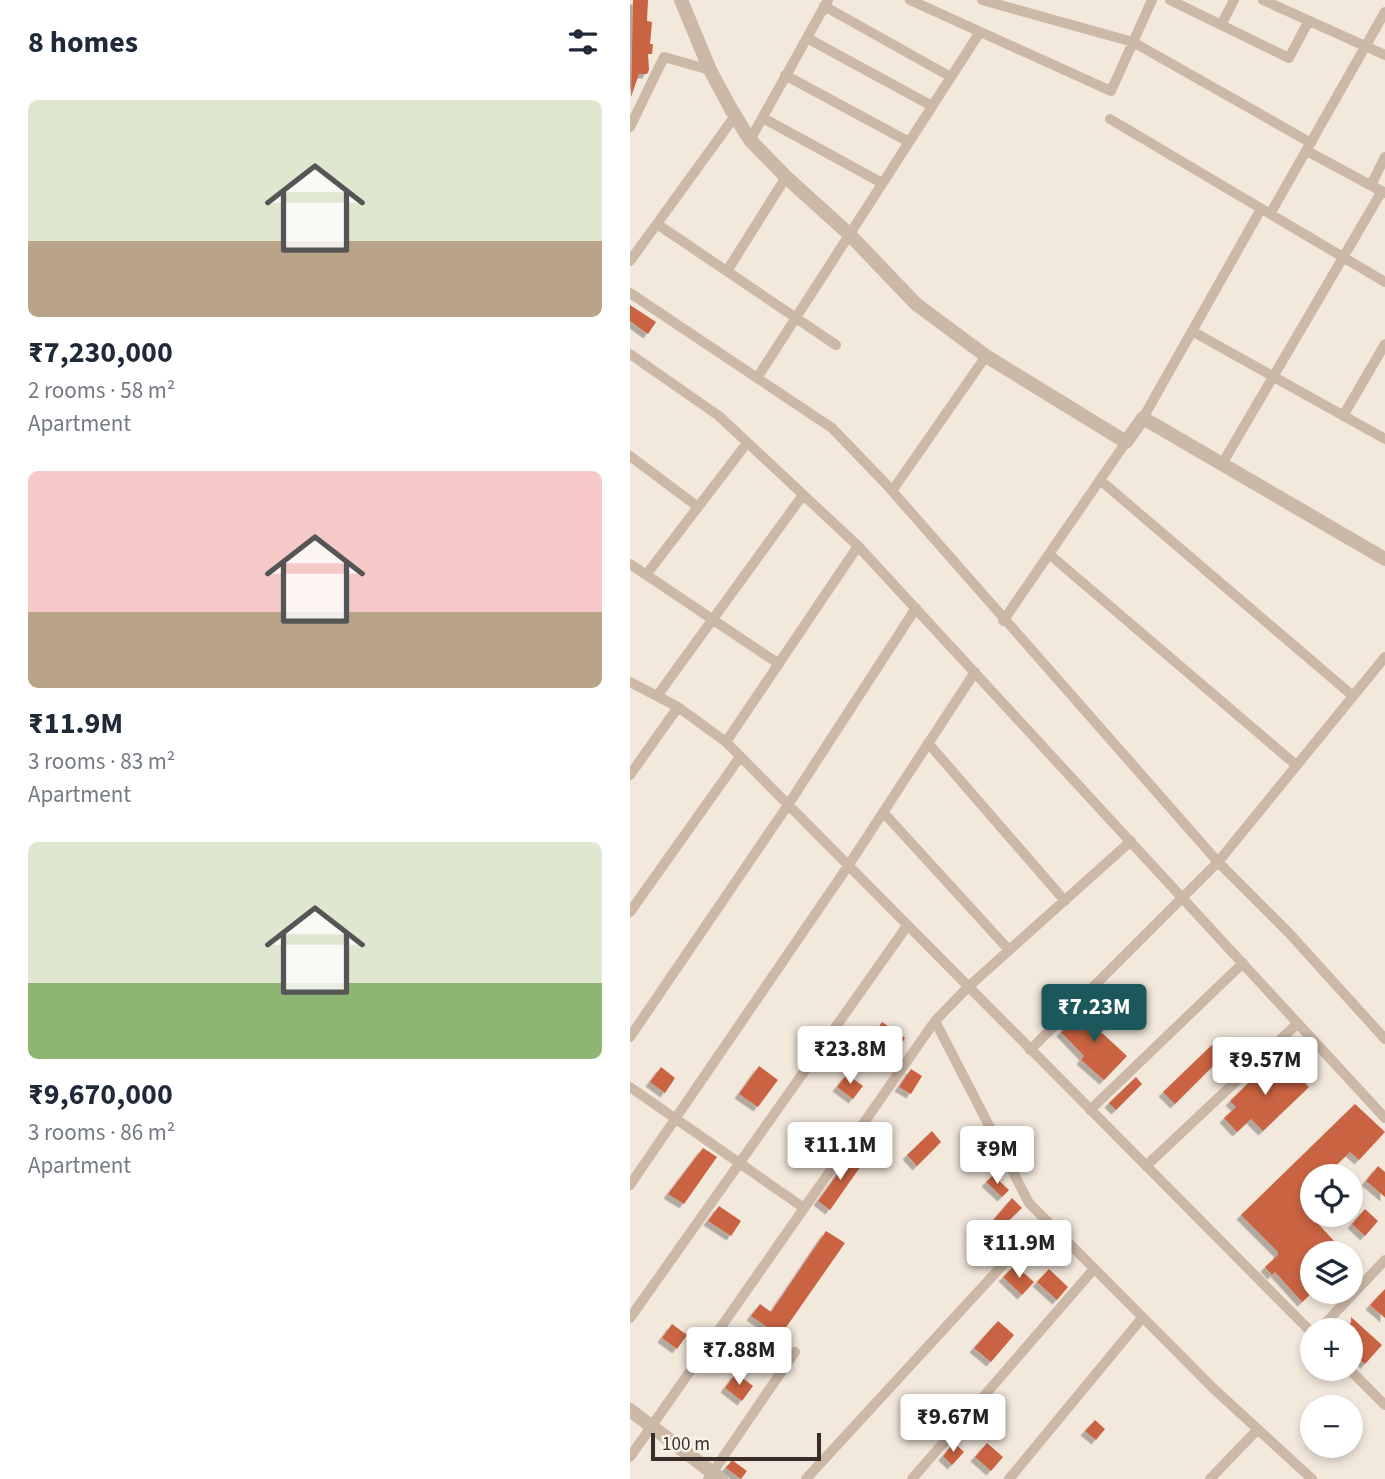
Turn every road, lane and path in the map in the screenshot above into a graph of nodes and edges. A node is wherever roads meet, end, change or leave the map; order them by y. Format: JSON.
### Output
{"nodes":[{"id":1,"x":681,"y":0,"type":"edge"},
{"id":2,"x":910,"y":0,"type":"edge"},
{"id":3,"x":982,"y":0,"type":"edge"},
{"id":4,"x":1170,"y":0,"type":"edge"},
{"id":5,"x":1234,"y":0,"type":"edge"},
{"id":6,"x":1263,"y":0,"type":"edge"},
{"id":7,"x":1149,"y":1,"type":"edge"},
{"id":8,"x":826,"y":3,"type":"edge"},
{"id":9,"x":1385,"y":12,"type":"edge"},
{"id":10,"x":1308,"y":22,"type":"junction"},
{"id":11,"x":1221,"y":25,"type":"junction"},
{"id":12,"x":980,"y":32,"type":"junction"},
{"id":13,"x":807,"y":38,"type":"junction"},
{"id":14,"x":1133,"y":42,"type":"junction"},
{"id":15,"x":1366,"y":45,"type":"junction"},
{"id":16,"x":1385,"y":55,"type":"edge"},
{"id":17,"x":710,"y":71,"type":"junction"},
{"id":18,"x":785,"y":75,"type":"junction"},
{"id":19,"x":951,"y":77,"type":"junction"},
{"id":20,"x":932,"y":106,"type":"junction"},
{"id":21,"x":735,"y":116,"type":"junction"},
{"id":22,"x":763,"y":118,"type":"junction"},
{"id":23,"x":1110,"y":118,"type":"dead end"},
{"id":24,"x":630,"y":127,"type":"edge"},
{"id":25,"x":750,"y":141,"type":"junction"},
{"id":26,"x":909,"y":142,"type":"junction"},
{"id":27,"x":1309,"y":147,"type":"junction"},
{"id":28,"x":1385,"y":157,"type":"edge"},
{"id":29,"x":786,"y":177,"type":"junction"},
{"id":30,"x":882,"y":183,"type":"junction"},
{"id":31,"x":1371,"y":185,"type":"junction"},
{"id":32,"x":1384,"y":192,"type":"edge"},
{"id":33,"x":1266,"y":211,"type":"junction"},
{"id":34,"x":657,"y":225,"type":"junction"},
{"id":35,"x":849,"y":234,"type":"junction"},
{"id":36,"x":1343,"y":257,"type":"junction"},
{"id":37,"x":630,"y":261,"type":"edge"},
{"id":38,"x":726,"y":271,"type":"junction"},
{"id":39,"x":1385,"y":282,"type":"edge"},
{"id":40,"x":630,"y":293,"type":"edge"},
{"id":41,"x":796,"y":317,"type":"junction"},
{"id":42,"x":1192,"y":331,"type":"junction"},
{"id":43,"x":1385,"y":344,"type":"edge"},
{"id":44,"x":836,"y":345,"type":"dead end"},
{"id":45,"x":630,"y":354,"type":"edge"},
{"id":46,"x":986,"y":356,"type":"junction"},
{"id":47,"x":1273,"y":377,"type":"junction"},
{"id":48,"x":757,"y":378,"type":"junction"},
{"id":49,"x":1343,"y":416,"type":"junction"},
{"id":50,"x":1143,"y":418,"type":"junction"},
{"id":51,"x":1385,"y":439,"type":"edge"},
{"id":52,"x":1126,"y":442,"type":"junction"},
{"id":53,"x":747,"y":443,"type":"junction"},
{"id":54,"x":630,"y":456,"type":"edge"},
{"id":55,"x":1222,"y":464,"type":"junction"},
{"id":56,"x":1100,"y":480,"type":"junction"},
{"id":57,"x":892,"y":491,"type":"junction"},
{"id":58,"x":803,"y":495,"type":"junction"},
{"id":59,"x":698,"y":507,"type":"junction"},
{"id":60,"x":858,"y":546,"type":"junction"},
{"id":61,"x":1049,"y":554,"type":"junction"},
{"id":62,"x":1385,"y":559,"type":"edge"},
{"id":63,"x":630,"y":564,"type":"edge"},
{"id":64,"x":646,"y":575,"type":"junction"},
{"id":65,"x":916,"y":608,"type":"junction"},
{"id":66,"x":712,"y":620,"type":"junction"},
{"id":67,"x":1003,"y":621,"type":"junction"},
{"id":68,"x":1385,"y":657,"type":"edge"},
{"id":69,"x":779,"y":664,"type":"junction"},
{"id":70,"x":975,"y":672,"type":"junction"},
{"id":71,"x":630,"y":682,"type":"edge"},
{"id":72,"x":657,"y":696,"type":"junction"},
{"id":73,"x":1353,"y":696,"type":"junction"},
{"id":74,"x":678,"y":707,"type":"junction"},
{"id":75,"x":726,"y":742,"type":"junction"},
{"id":76,"x":928,"y":743,"type":"junction"},
{"id":77,"x":740,"y":757,"type":"junction"},
{"id":78,"x":1296,"y":765,"type":"junction"},
{"id":79,"x":630,"y":775,"type":"edge"},
{"id":80,"x":788,"y":805,"type":"junction"},
{"id":81,"x":883,"y":812,"type":"junction"},
{"id":82,"x":1131,"y":841,"type":"junction"},
{"id":83,"x":1218,"y":862,"type":"junction"},
{"id":84,"x":848,"y":866,"type":"junction"},
{"id":85,"x":1184,"y":899,"type":"junction"},
{"id":86,"x":1065,"y":901,"type":"junction"},
{"id":87,"x":630,"y":912,"type":"edge"},
{"id":88,"x":907,"y":926,"type":"junction"},
{"id":89,"x":1009,"y":950,"type":"junction"},
{"id":90,"x":1243,"y":963,"type":"junction"},
{"id":91,"x":967,"y":988,"type":"junction"},
{"id":92,"x":936,"y":1021,"type":"junction"},
{"id":93,"x":1298,"y":1023,"type":"junction"},
{"id":94,"x":630,"y":1037,"type":"edge"},
{"id":95,"x":1385,"y":1039,"type":"edge"},
{"id":96,"x":1030,"y":1050,"type":"junction"},
{"id":97,"x":630,"y":1087,"type":"edge"},
{"id":98,"x":1090,"y":1110,"type":"junction"},
{"id":99,"x":676,"y":1118,"type":"junction"},
{"id":100,"x":1385,"y":1118,"type":"edge"},
{"id":101,"x":740,"y":1163,"type":"junction"},
{"id":102,"x":1146,"y":1166,"type":"junction"},
{"id":103,"x":630,"y":1185,"type":"edge"},
{"id":104,"x":804,"y":1208,"type":"junction"},
{"id":105,"x":1044,"y":1220,"type":"junction"},
{"id":106,"x":1385,"y":1259,"type":"edge"},
{"id":107,"x":1093,"y":1270,"type":"junction"},
{"id":108,"x":630,"y":1318,"type":"edge"},
{"id":109,"x":1142,"y":1318,"type":"junction"},
{"id":110,"x":1330,"y":1318,"type":"edge"},
{"id":111,"x":1300,"y":1321,"type":"edge"},
{"id":112,"x":795,"y":1352,"type":"dead end"},
{"id":113,"x":1361,"y":1381,"type":"edge"},
{"id":114,"x":1385,"y":1405,"type":"edge"},
{"id":115,"x":630,"y":1410,"type":"edge"},
{"id":116,"x":652,"y":1426,"type":"junction"},
{"id":117,"x":1258,"y":1429,"type":"junction"},
{"id":118,"x":630,"y":1457,"type":"edge"},
{"id":119,"x":714,"y":1477,"type":"edge"},
{"id":120,"x":806,"y":1479,"type":"edge"},
{"id":121,"x":912,"y":1479,"type":"edge"},
{"id":122,"x":1009,"y":1479,"type":"edge"},
{"id":123,"x":1210,"y":1479,"type":"edge"},
{"id":124,"x":1312,"y":1479,"type":"edge"}],
"edges":[{"from":1,"to":17,"type":"street"},
{"from":2,"to":12,"type":"street"},
{"from":3,"to":14,"type":"street"},
{"from":4,"to":11,"type":"street"},
{"from":5,"to":11,"type":"street"},
{"from":6,"to":10,"type":"street"},
{"from":7,"to":14,"type":"street"},
{"from":8,"to":13,"type":"street"},
{"from":8,"to":19,"type":"street"},
{"from":9,"to":15,"type":"street"},
{"from":10,"to":11,"type":"street"},
{"from":10,"to":15,"type":"street"},
{"from":12,"to":14,"type":"street"},
{"from":12,"to":19,"type":"street"},
{"from":13,"to":18,"type":"street"},
{"from":13,"to":20,"type":"street"},
{"from":14,"to":27,"type":"street"},
{"from":15,"to":16,"type":"street"},
{"from":15,"to":27,"type":"street"},
{"from":17,"to":21,"type":"street"},
{"from":17,"to":24,"type":"street"},
{"from":18,"to":22,"type":"street"},
{"from":18,"to":26,"type":"street"},
{"from":19,"to":20,"type":"street"},
{"from":20,"to":26,"type":"street"},
{"from":21,"to":25,"type":"street"},
{"from":21,"to":34,"type":"street"},
{"from":22,"to":25,"type":"street"},
{"from":22,"to":30,"type":"street"},
{"from":23,"to":33,"type":"street"},
{"from":25,"to":29,"type":"street"},
{"from":26,"to":30,"type":"street"},
{"from":27,"to":31,"type":"street"},
{"from":27,"to":33,"type":"street"},
{"from":28,"to":31,"type":"street"},
{"from":29,"to":35,"type":"street"},
{"from":29,"to":38,"type":"street"},
{"from":30,"to":35,"type":"street"},
{"from":31,"to":32,"type":"street"},
{"from":32,"to":36,"type":"street"},
{"from":33,"to":36,"type":"street"},
{"from":33,"to":42,"type":"street"},
{"from":34,"to":37,"type":"street"},
{"from":34,"to":38,"type":"street"},
{"from":35,"to":41,"type":"street"},
{"from":35,"to":46,"type":"street"},
{"from":36,"to":39,"type":"street"},
{"from":36,"to":47,"type":"street"},
{"from":38,"to":41,"type":"street"},
{"from":40,"to":48,"type":"street"},
{"from":41,"to":44,"type":"street"},
{"from":41,"to":48,"type":"street"},
{"from":42,"to":47,"type":"street"},
{"from":42,"to":50,"type":"street"},
{"from":43,"to":49,"type":"street"},
{"from":45,"to":53,"type":"street"},
{"from":46,"to":52,"type":"street"},
{"from":46,"to":57,"type":"street"},
{"from":47,"to":49,"type":"street"},
{"from":47,"to":55,"type":"street"},
{"from":48,"to":57,"type":"street"},
{"from":49,"to":51,"type":"street"},
{"from":50,"to":52,"type":"street"},
{"from":50,"to":55,"type":"street"},
{"from":52,"to":56,"type":"street"},
{"from":53,"to":58,"type":"street"},
{"from":53,"to":59,"type":"street"},
{"from":54,"to":59,"type":"street"},
{"from":55,"to":62,"type":"street"},
{"from":56,"to":61,"type":"street"},
{"from":56,"to":73,"type":"street"},
{"from":57,"to":67,"type":"street"},
{"from":58,"to":60,"type":"street"},
{"from":58,"to":66,"type":"street"},
{"from":59,"to":64,"type":"street"},
{"from":60,"to":65,"type":"street"},
{"from":60,"to":69,"type":"street"},
{"from":61,"to":67,"type":"street"},
{"from":61,"to":78,"type":"street"},
{"from":63,"to":64,"type":"street"},
{"from":64,"to":66,"type":"street"},
{"from":65,"to":70,"type":"street"},
{"from":65,"to":80,"type":"street"},
{"from":66,"to":69,"type":"street"},
{"from":66,"to":72,"type":"street"},
{"from":67,"to":83,"type":"street"},
{"from":68,"to":73,"type":"street"},
{"from":69,"to":75,"type":"street"},
{"from":70,"to":76,"type":"street"},
{"from":70,"to":82,"type":"street"},
{"from":71,"to":72,"type":"street"},
{"from":72,"to":74,"type":"street"},
{"from":73,"to":78,"type":"street"},
{"from":74,"to":75,"type":"street"},
{"from":74,"to":79,"type":"street"},
{"from":75,"to":77,"type":"street"},
{"from":76,"to":81,"type":"street"},
{"from":76,"to":86,"type":"street"},
{"from":77,"to":80,"type":"street"},
{"from":77,"to":87,"type":"street"},
{"from":78,"to":83,"type":"street"},
{"from":80,"to":84,"type":"street"},
{"from":80,"to":94,"type":"street"},
{"from":81,"to":84,"type":"street"},
{"from":81,"to":89,"type":"street"},
{"from":82,"to":85,"type":"street"},
{"from":82,"to":86,"type":"street"},
{"from":83,"to":85,"type":"street"},
{"from":83,"to":95,"type":"street"},
{"from":84,"to":88,"type":"street"},
{"from":84,"to":99,"type":"street"},
{"from":85,"to":90,"type":"street"},
{"from":85,"to":96,"type":"street"},
{"from":86,"to":89,"type":"street"},
{"from":88,"to":91,"type":"street"},
{"from":88,"to":101,"type":"street"},
{"from":89,"to":91,"type":"street"},
{"from":90,"to":93,"type":"street"},
{"from":90,"to":98,"type":"street"},
{"from":91,"to":92,"type":"street"},
{"from":91,"to":96,"type":"street"},
{"from":92,"to":104,"type":"street"},
{"from":92,"to":105,"type":"street"},
{"from":93,"to":100,"type":"street"},
{"from":93,"to":102,"type":"street"},
{"from":96,"to":98,"type":"street"},
{"from":97,"to":99,"type":"street"},
{"from":98,"to":102,"type":"street"},
{"from":99,"to":101,"type":"street"},
{"from":99,"to":103,"type":"street"},
{"from":101,"to":104,"type":"street"},
{"from":101,"to":108,"type":"street"},
{"from":102,"to":111,"type":"street"},
{"from":104,"to":116,"type":"street"},
{"from":105,"to":107,"type":"street"},
{"from":105,"to":120,"type":"street"},
{"from":106,"to":110,"type":"street"},
{"from":107,"to":109,"type":"street"},
{"from":107,"to":121,"type":"street"},
{"from":109,"to":117,"type":"street"},
{"from":109,"to":122,"type":"street"},
{"from":112,"to":119,"type":"street"},
{"from":113,"to":114,"type":"street"},
{"from":115,"to":116,"type":"street"},
{"from":116,"to":118,"type":"street"},
{"from":116,"to":119,"type":"street"},
{"from":117,"to":123,"type":"street"},
{"from":117,"to":124,"type":"street"}]}
